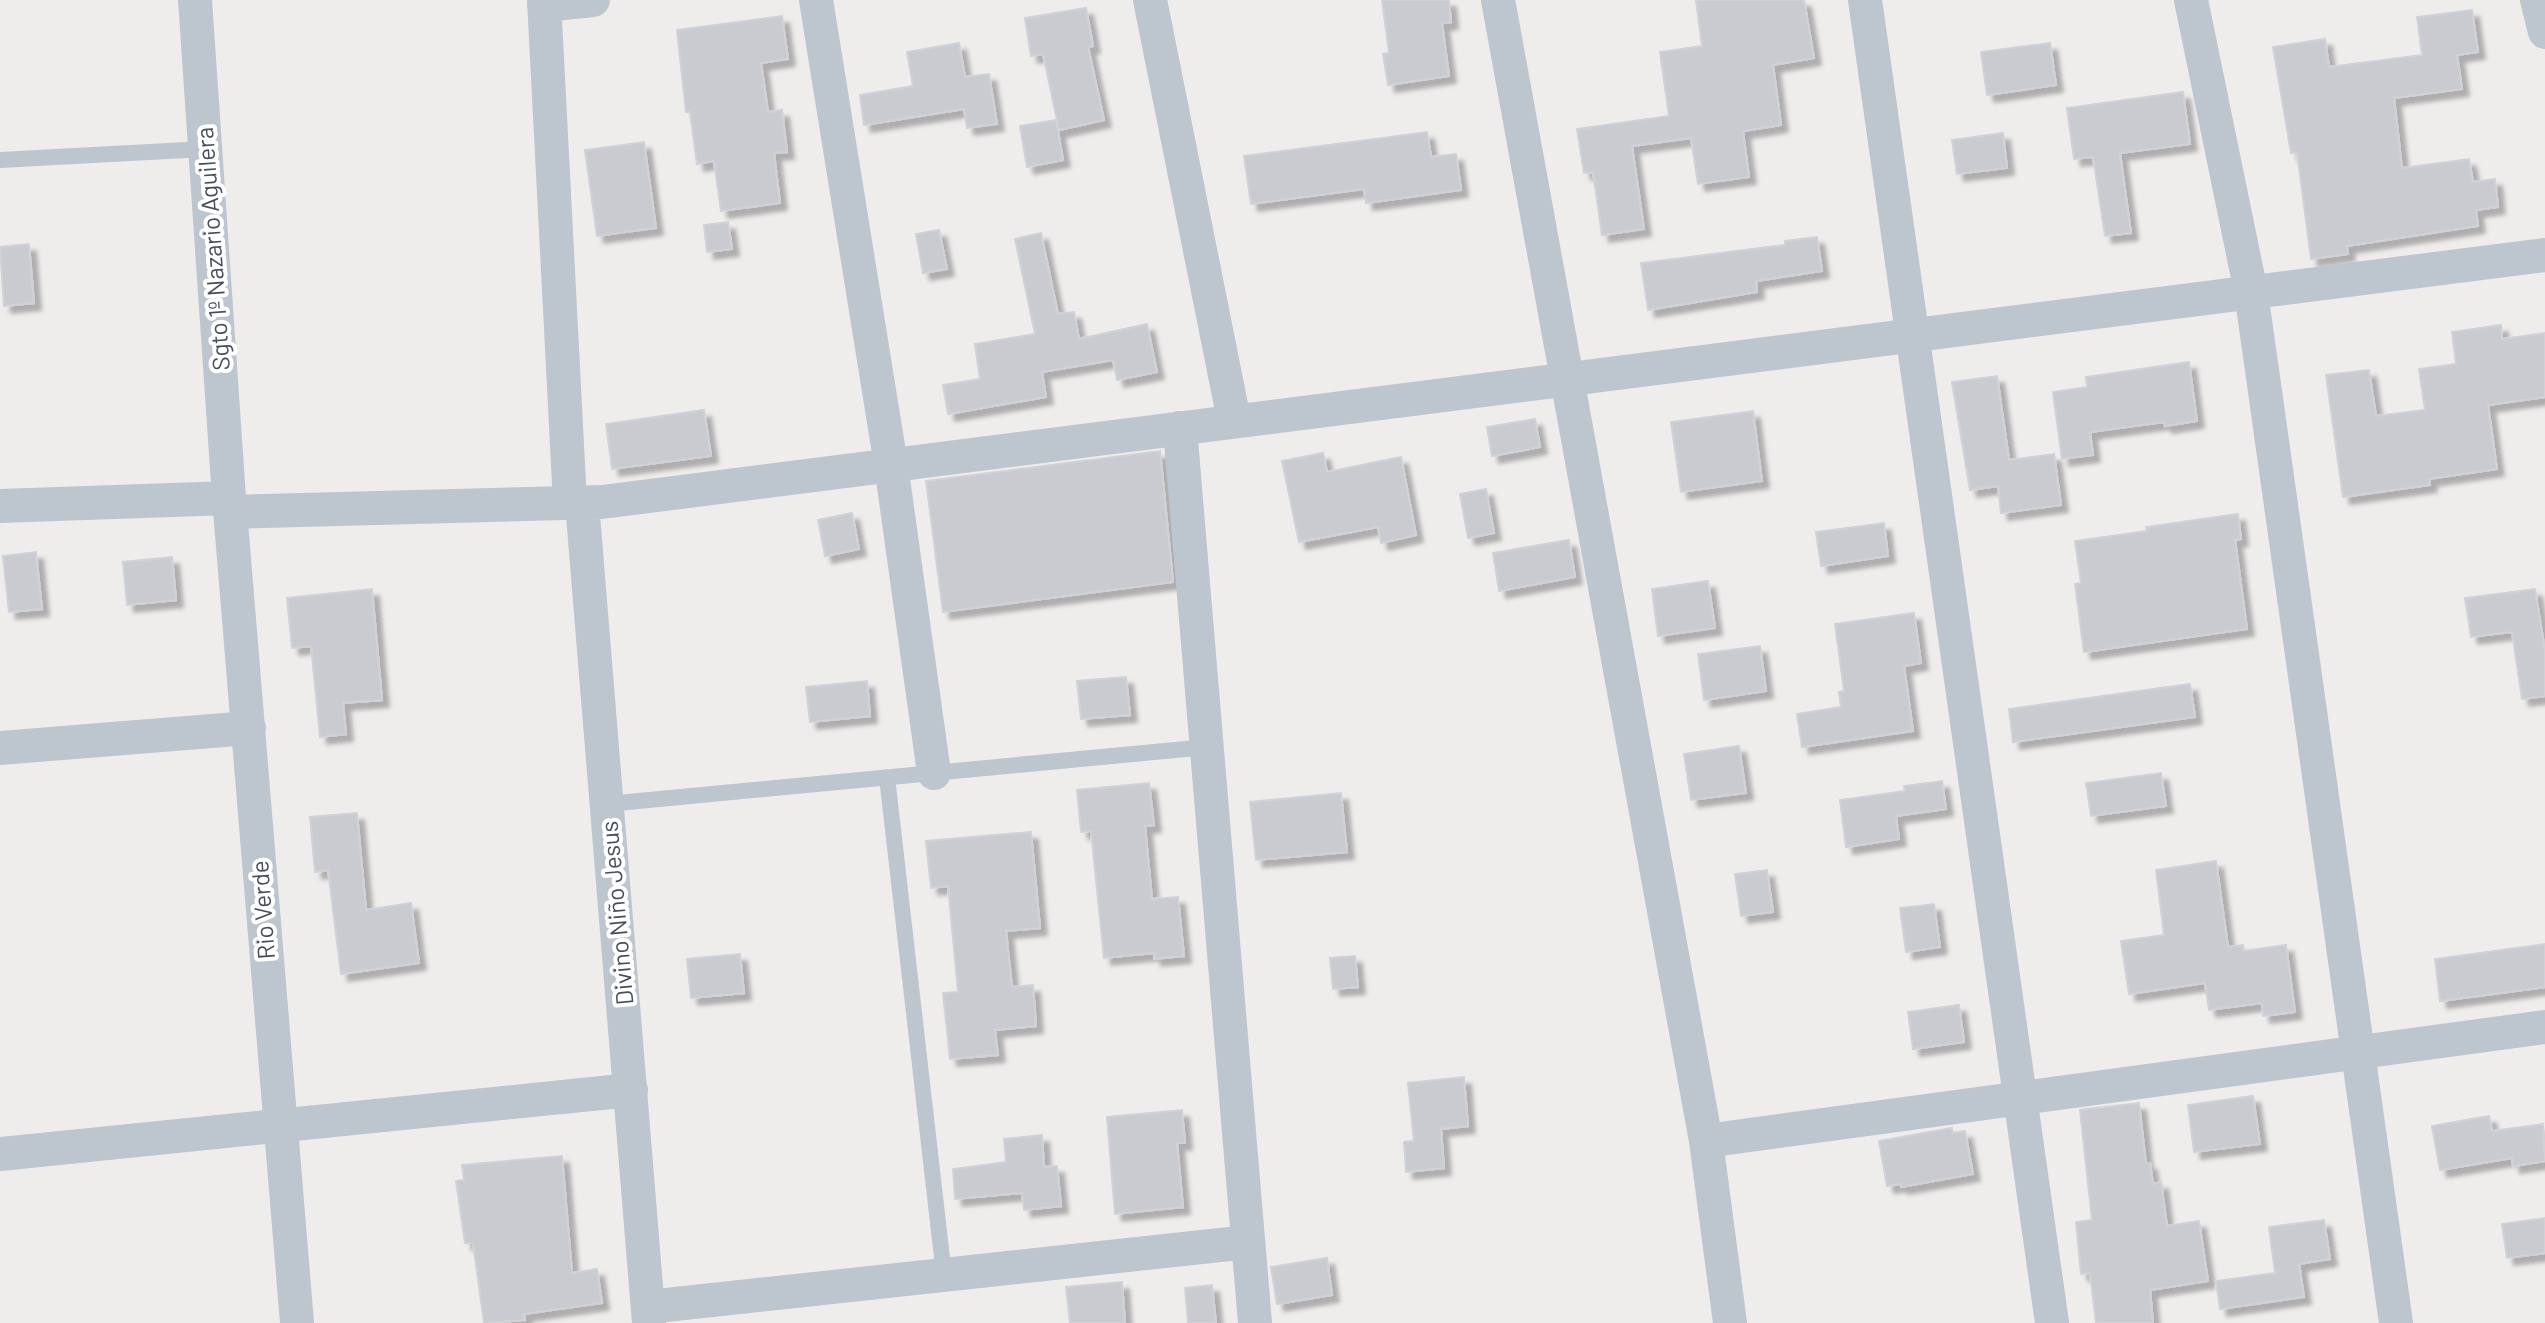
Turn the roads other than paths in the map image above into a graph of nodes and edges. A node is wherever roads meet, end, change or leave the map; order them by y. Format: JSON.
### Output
{"nodes":[{"id":1,"x":195,"y":0,"type":"edge"},
{"id":2,"x":593,"y":0,"type":"edge"},
{"id":3,"x":816,"y":0,"type":"edge"},
{"id":4,"x":1150,"y":0,"type":"edge"},
{"id":5,"x":1498,"y":0,"type":"edge"},
{"id":6,"x":1865,"y":0,"type":"edge"},
{"id":7,"x":2191,"y":0,"type":"edge"},
{"id":8,"x":2537,"y":0,"type":"edge"},
{"id":9,"x":544,"y":2,"type":"edge"},
{"id":10,"x":2545,"y":32,"type":"edge"},
{"id":11,"x":205,"y":149,"type":"junction"},
{"id":12,"x":0,"y":160,"type":"edge"},
{"id":13,"x":2545,"y":255,"type":"edge"},
{"id":14,"x":2251,"y":292,"type":"junction"},
{"id":15,"x":1913,"y":333,"type":"junction"},
{"id":16,"x":1569,"y":377,"type":"junction"},
{"id":17,"x":1234,"y":420,"type":"junction"},
{"id":18,"x":1180,"y":428,"type":"junction"},
{"id":19,"x":891,"y":465,"type":"junction"},
{"id":20,"x":576,"y":503,"type":"junction"},
{"id":21,"x":230,"y":505,"type":"junction"},
{"id":22,"x":0,"y":506,"type":"edge"},
{"id":23,"x":249,"y":728,"type":"junction"},
{"id":24,"x":1207,"y":747,"type":"junction"},
{"id":25,"x":0,"y":748,"type":"edge"},
{"id":26,"x":934,"y":773,"type":"junction"},
{"id":27,"x":887,"y":777,"type":"junction"},
{"id":28,"x":607,"y":804,"type":"junction"},
{"id":29,"x":2545,"y":1027,"type":"edge"},
{"id":30,"x":2358,"y":1053,"type":"junction"},
{"id":31,"x":631,"y":1090,"type":"junction"},
{"id":32,"x":2020,"y":1099,"type":"junction"},
{"id":33,"x":278,"y":1124,"type":"junction"},
{"id":34,"x":1706,"y":1141,"type":"junction"},
{"id":35,"x":0,"y":1154,"type":"edge"},
{"id":36,"x":1248,"y":1242,"type":"junction"},
{"id":37,"x":944,"y":1275,"type":"junction"},
{"id":38,"x":649,"y":1315,"type":"edge"},
{"id":39,"x":297,"y":1323,"type":"edge"},
{"id":40,"x":1255,"y":1323,"type":"edge"},
{"id":41,"x":1730,"y":1323,"type":"edge"},
{"id":42,"x":2052,"y":1323,"type":"edge"},
{"id":43,"x":2396,"y":1323,"type":"edge"}],
"edges":[{"from":1,"to":11,"type":"street","name":"Sgto 1º Nazario Aguilera"},
{"from":2,"to":9,"type":"street"},
{"from":3,"to":19,"type":"street"},
{"from":4,"to":17,"type":"street"},
{"from":5,"to":16,"type":"street"},
{"from":6,"to":15,"type":"street"},
{"from":7,"to":14,"type":"street"},
{"from":8,"to":10,"type":"street"},
{"from":9,"to":20,"type":"street","name":"Divino Niño Jesus"},
{"from":11,"to":12,"type":"lane"},
{"from":11,"to":21,"type":"street","name":"Sgto 1º Nazario Aguilera"},
{"from":13,"to":14,"type":"street"},
{"from":14,"to":15,"type":"street"},
{"from":14,"to":30,"type":"street"},
{"from":15,"to":16,"type":"street"},
{"from":15,"to":32,"type":"street"},
{"from":16,"to":17,"type":"street"},
{"from":16,"to":34,"type":"street"},
{"from":17,"to":18,"type":"street"},
{"from":18,"to":19,"type":"street"},
{"from":18,"to":24,"type":"street"},
{"from":19,"to":20,"type":"street"},
{"from":19,"to":26,"type":"street"},
{"from":20,"to":21,"type":"street"},
{"from":20,"to":28,"type":"street","name":"Divino Niño Jesus"},
{"from":21,"to":22,"type":"street"},
{"from":21,"to":23,"type":"street","name":"Rio Verde"},
{"from":23,"to":25,"type":"street"},
{"from":23,"to":33,"type":"street","name":"Rio Verde"},
{"from":24,"to":26,"type":"lane"},
{"from":24,"to":36,"type":"street"},
{"from":26,"to":27,"type":"lane"},
{"from":27,"to":28,"type":"lane"},
{"from":27,"to":37,"type":"lane"},
{"from":28,"to":31,"type":"street","name":"Divino Niño Jesus"},
{"from":29,"to":30,"type":"street"},
{"from":30,"to":32,"type":"street"},
{"from":30,"to":43,"type":"street"},
{"from":31,"to":33,"type":"street"},
{"from":31,"to":38,"type":"street","name":"Divino Niño Jesus"},
{"from":32,"to":34,"type":"street"},
{"from":32,"to":42,"type":"street"},
{"from":33,"to":35,"type":"street"},
{"from":33,"to":39,"type":"street","name":"Rio Verde"},
{"from":34,"to":41,"type":"street"},
{"from":36,"to":37,"type":"street"},
{"from":36,"to":40,"type":"street"},
{"from":37,"to":38,"type":"street"}]}
